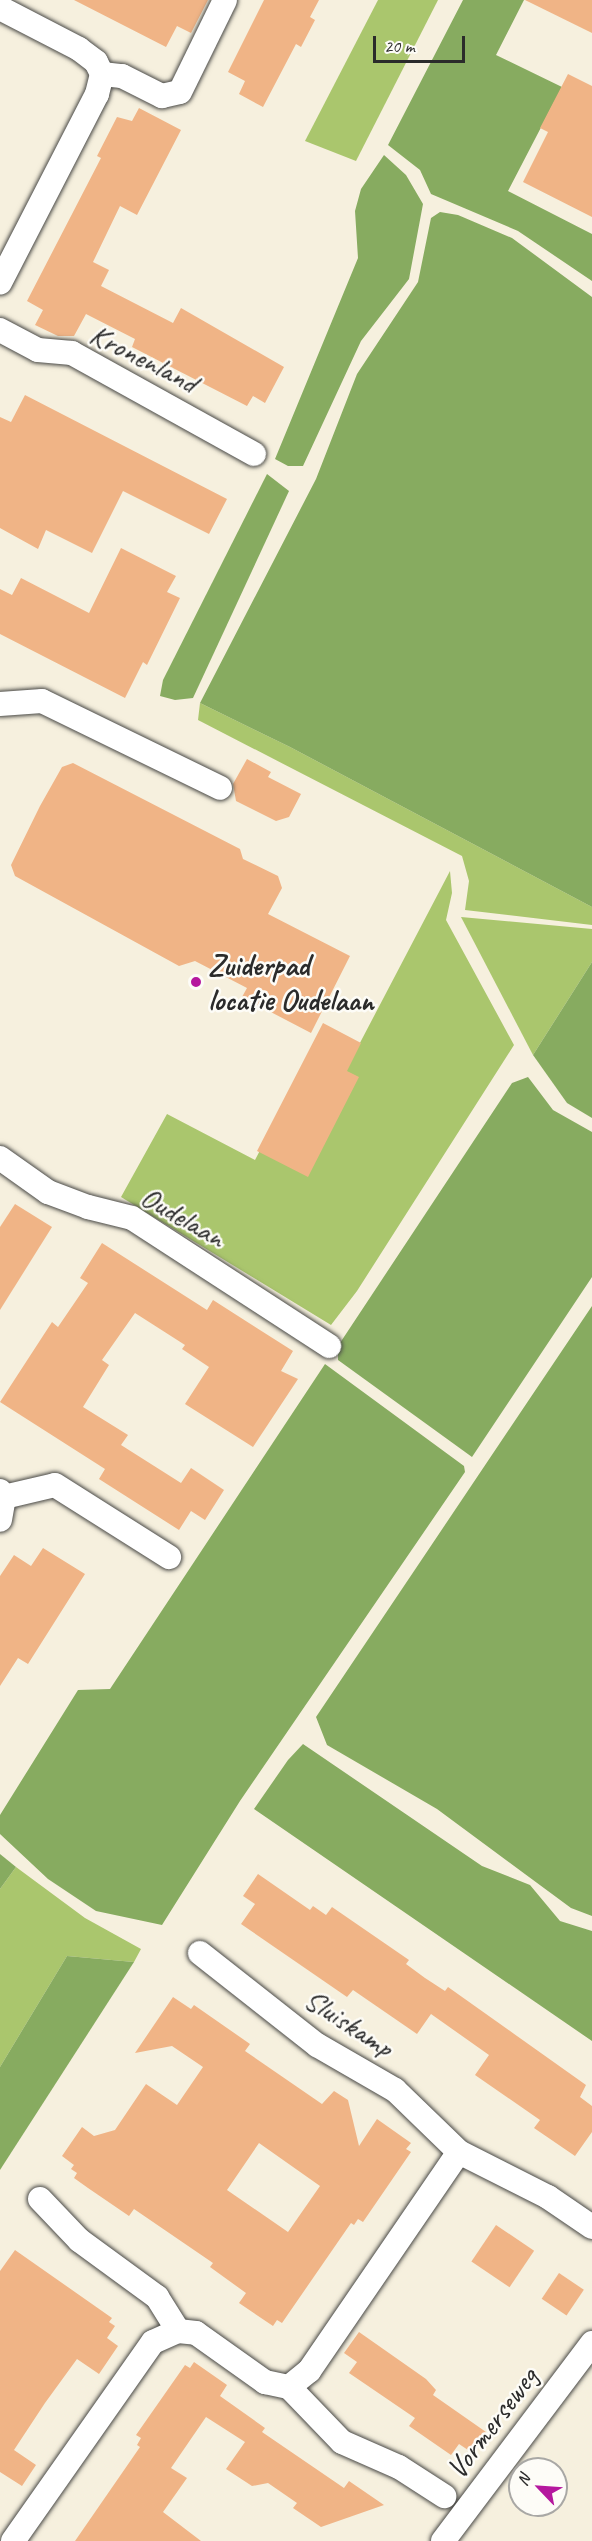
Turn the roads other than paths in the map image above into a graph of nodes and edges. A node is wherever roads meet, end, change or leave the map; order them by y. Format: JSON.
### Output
{"nodes":[{"id":1,"x":225,"y":0,"type":"edge"},
{"id":2,"x":0,"y":8,"type":"edge"},
{"id":3,"x":102,"y":74,"type":"junction"},
{"id":4,"x":0,"y":283,"type":"edge"},
{"id":5,"x":0,"y":330,"type":"edge"},
{"id":6,"x":254,"y":454,"type":"dead end"},
{"id":7,"x":0,"y":704,"type":"edge"},
{"id":8,"x":220,"y":788,"type":"dead end"},
{"id":9,"x":0,"y":1158,"type":"edge"},
{"id":10,"x":329,"y":1346,"type":"dead end"},
{"id":11,"x":1,"y":1502,"type":"edge"},
{"id":12,"x":170,"y":1557,"type":"dead end"},
{"id":13,"x":200,"y":1953,"type":"dead end"},
{"id":14,"x":459,"y":2152,"type":"junction"},
{"id":15,"x":40,"y":2199,"type":"dead end"},
{"id":16,"x":592,"y":2227,"type":"edge"},
{"id":17,"x":178,"y":2331,"type":"junction"},
{"id":18,"x":592,"y":2343,"type":"edge"},
{"id":19,"x":288,"y":2387,"type":"junction"},
{"id":20,"x":444,"y":2496,"type":"dead end"},
{"id":21,"x":13,"y":2541,"type":"edge"},
{"id":22,"x":443,"y":2541,"type":"edge"}],
"edges":[{"from":1,"to":3,"type":"street"},
{"from":2,"to":3,"type":"street"},
{"from":3,"to":4,"type":"street"},
{"from":5,"to":6,"type":"street","name":"Kronenland"},
{"from":7,"to":8,"type":"street"},
{"from":9,"to":10,"type":"street","name":"Oudelaan"},
{"from":11,"to":12,"type":"street"},
{"from":13,"to":14,"type":"street","name":"Sluiskamp"},
{"from":14,"to":16,"type":"street","name":"Sluiskamp"},
{"from":14,"to":19,"type":"street"},
{"from":15,"to":17,"type":"street"},
{"from":17,"to":19,"type":"street"},
{"from":17,"to":21,"type":"street"},
{"from":18,"to":22,"type":"street","name":"Vormerseweg"},
{"from":19,"to":20,"type":"street"}]}
